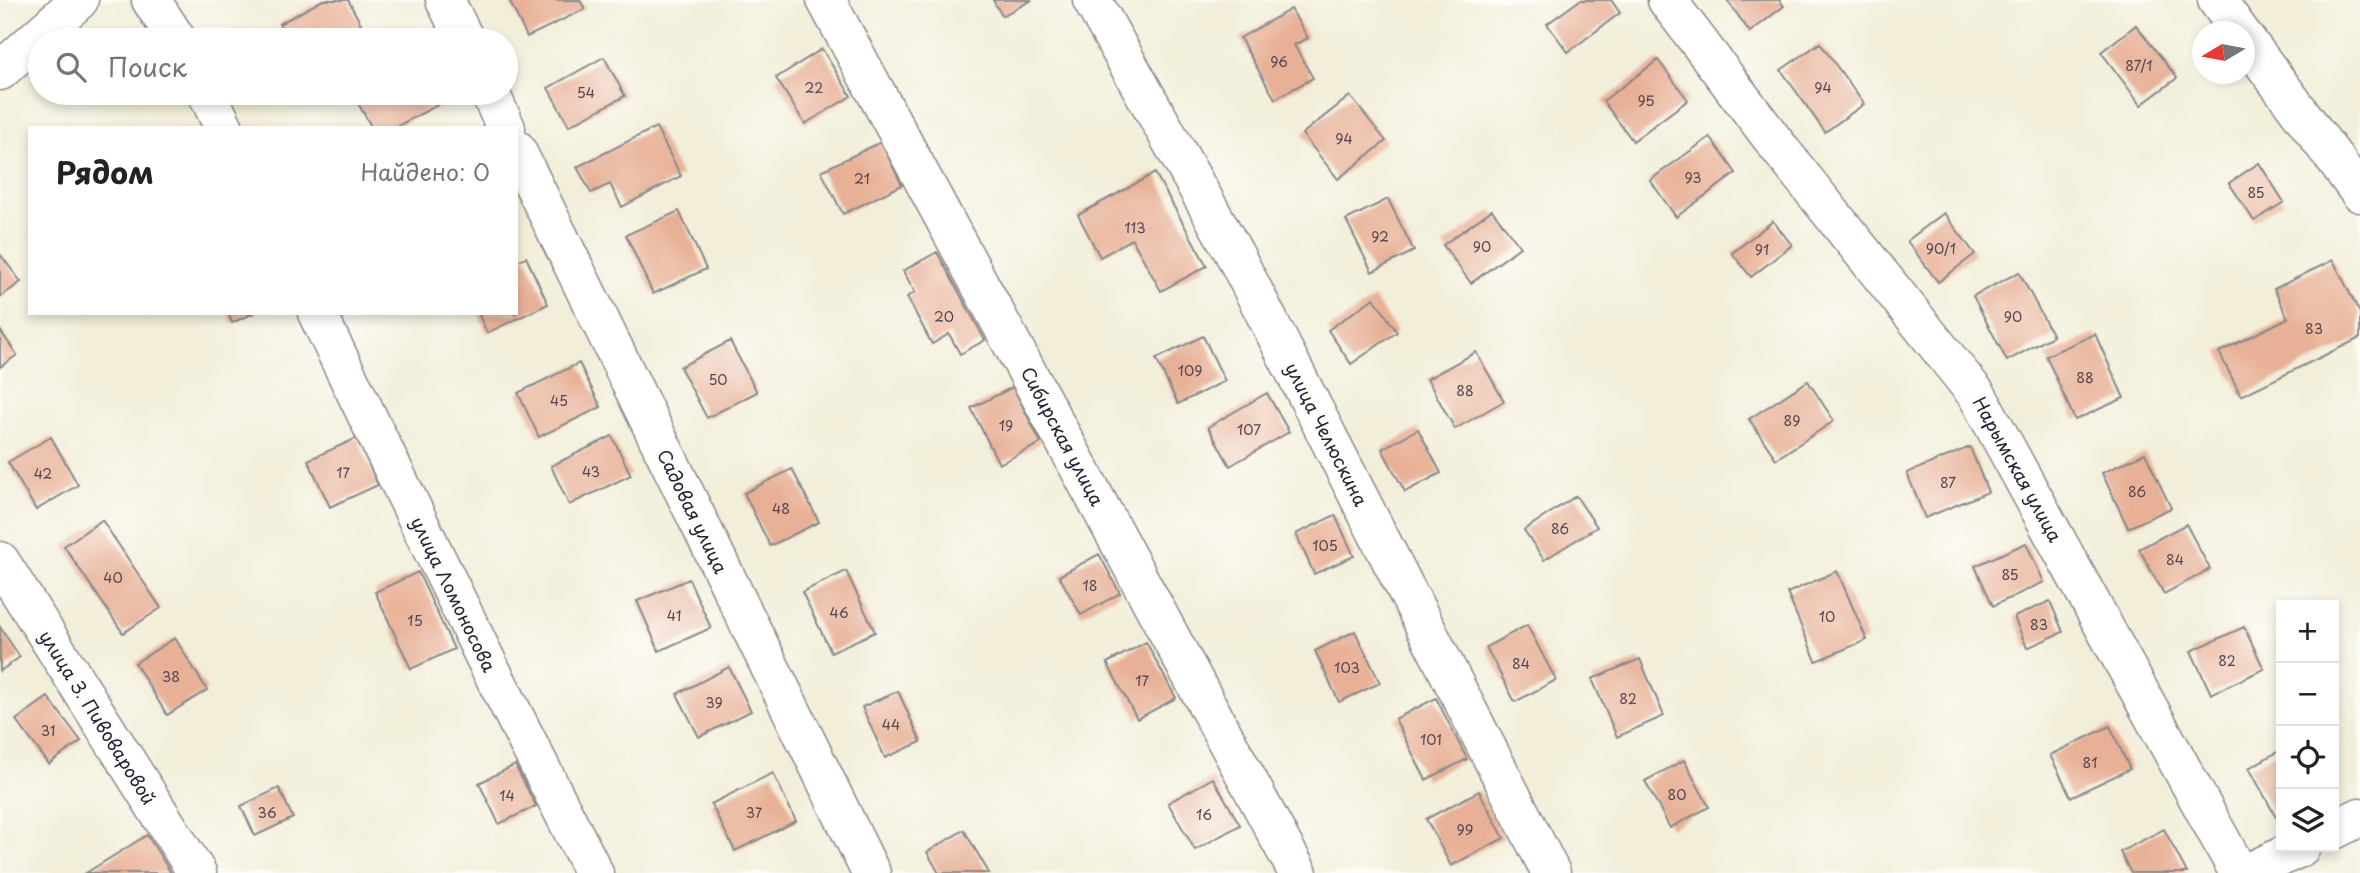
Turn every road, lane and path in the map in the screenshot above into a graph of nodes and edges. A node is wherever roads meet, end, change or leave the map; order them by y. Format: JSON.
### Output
{"nodes":[{"id":1,"x":79,"y":0,"type":"edge"},
{"id":2,"x":151,"y":0,"type":"edge"},
{"id":3,"x":445,"y":0,"type":"edge"},
{"id":4,"x":826,"y":0,"type":"edge"},
{"id":5,"x":1093,"y":0,"type":"edge"},
{"id":6,"x":1667,"y":0,"type":"edge"},
{"id":7,"x":2217,"y":0,"type":"edge"},
{"id":8,"x":2232,"y":21,"type":"edge"},
{"id":9,"x":48,"y":28,"type":"edge"},
{"id":10,"x":169,"y":28,"type":"edge"},
{"id":11,"x":459,"y":28,"type":"edge"},
{"id":12,"x":28,"y":46,"type":"edge"},
{"id":13,"x":2255,"y":51,"type":"edge"},
{"id":14,"x":0,"y":71,"type":"edge"},
{"id":15,"x":213,"y":105,"type":"edge"},
{"id":16,"x":495,"y":105,"type":"edge"},
{"id":17,"x":223,"y":126,"type":"edge"},
{"id":18,"x":505,"y":126,"type":"edge"},
{"id":19,"x":518,"y":153,"type":"edge"},
{"id":20,"x":2360,"y":193,"type":"edge"},
{"id":21,"x":318,"y":315,"type":"edge"},
{"id":22,"x":0,"y":561,"type":"edge"},
{"id":23,"x":2360,"y":817,"type":"edge"},
{"id":24,"x":2339,"y":828,"type":"edge"},
{"id":25,"x":2291,"y":852,"type":"edge"},
{"id":26,"x":197,"y":873,"type":"edge"},
{"id":27,"x":594,"y":873,"type":"edge"},
{"id":28,"x":871,"y":873,"type":"edge"},
{"id":29,"x":1298,"y":873,"type":"edge"},
{"id":30,"x":1551,"y":873,"type":"edge"},
{"id":31,"x":2239,"y":873,"type":"edge"},
{"id":32,"x":2248,"y":873,"type":"edge"}],
"edges":[{"from":1,"to":9,"type":"street"},
{"from":2,"to":10,"type":"street"},
{"from":3,"to":11,"type":"street"},
{"from":4,"to":29,"type":"street","name":"Сибирская улица"},
{"from":5,"to":30,"type":"street","name":"улица Челюскина"},
{"from":6,"to":31,"type":"street","name":"Нарымская улица"},
{"from":7,"to":8,"type":"street"},
{"from":12,"to":14,"type":"street"},
{"from":13,"to":20,"type":"street"},
{"from":15,"to":17,"type":"street"},
{"from":16,"to":18,"type":"street"},
{"from":19,"to":28,"type":"street","name":"Садовая улица"},
{"from":21,"to":27,"type":"street","name":"улица Ломоносова"},
{"from":22,"to":26,"type":"street","name":"улица З. Пивоваровой"},
{"from":23,"to":24,"type":"street"},
{"from":25,"to":32,"type":"street"}]}
